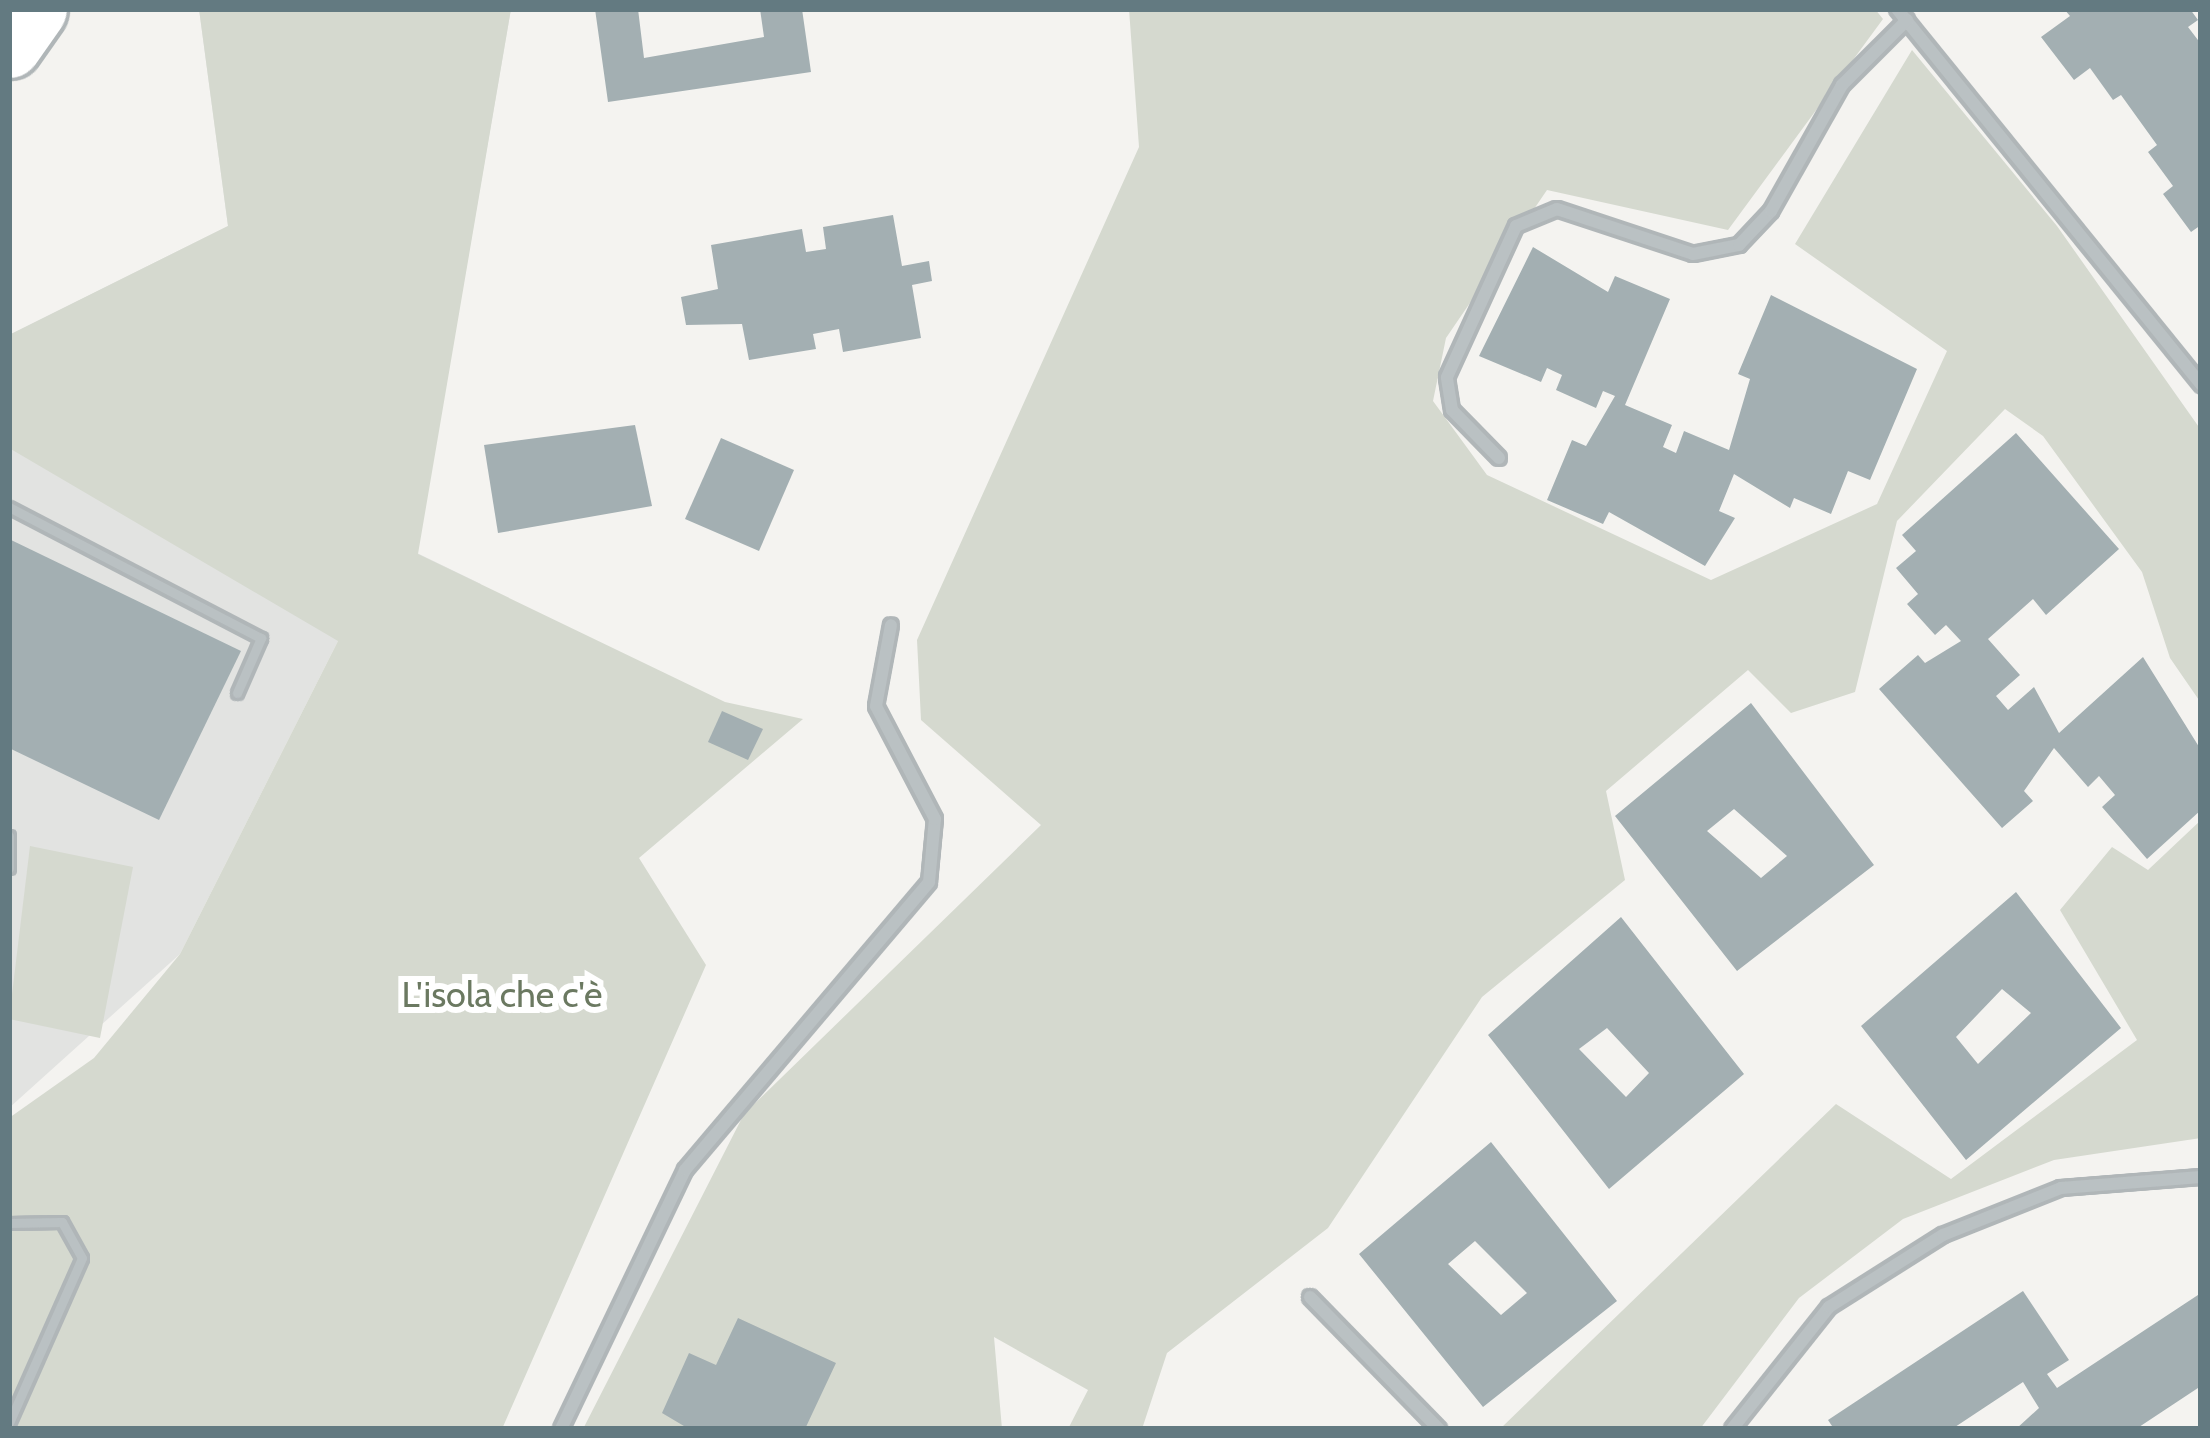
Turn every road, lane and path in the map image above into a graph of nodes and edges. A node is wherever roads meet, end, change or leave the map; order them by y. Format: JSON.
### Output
{"nodes":[{"id":1,"x":35,"y":9,"type":"edge"},
{"id":2,"x":1902,"y":15,"type":"edge"},
{"id":3,"x":9,"y":46,"type":"edge"},
{"id":4,"x":2201,"y":385,"type":"edge"},
{"id":5,"x":1499,"y":458,"type":"dead end"},
{"id":6,"x":9,"y":507,"type":"edge"},
{"id":7,"x":891,"y":626,"type":"dead end"},
{"id":8,"x":237,"y":693,"type":"dead end"},
{"id":9,"x":9,"y":836,"type":"edge"},
{"id":10,"x":9,"y":868,"type":"edge"},
{"id":11,"x":2201,"y":1177,"type":"edge"},
{"id":12,"x":9,"y":1222,"type":"edge"},
{"id":13,"x":1310,"y":1297,"type":"dead end"},
{"id":14,"x":9,"y":1423,"type":"edge"},
{"id":15,"x":561,"y":1429,"type":"edge"},
{"id":16,"x":1439,"y":1429,"type":"edge"},
{"id":17,"x":1732,"y":1429,"type":"edge"}],
"edges":[{"from":1,"to":3,"type":"main road"},
{"from":2,"to":4,"type":"street"},
{"from":2,"to":5,"type":"street"},
{"from":6,"to":8,"type":"lane"},
{"from":7,"to":15,"type":"street"},
{"from":9,"to":10,"type":"lane"},
{"from":11,"to":17,"type":"street"},
{"from":12,"to":14,"type":"lane"},
{"from":13,"to":16,"type":"street"}]}
